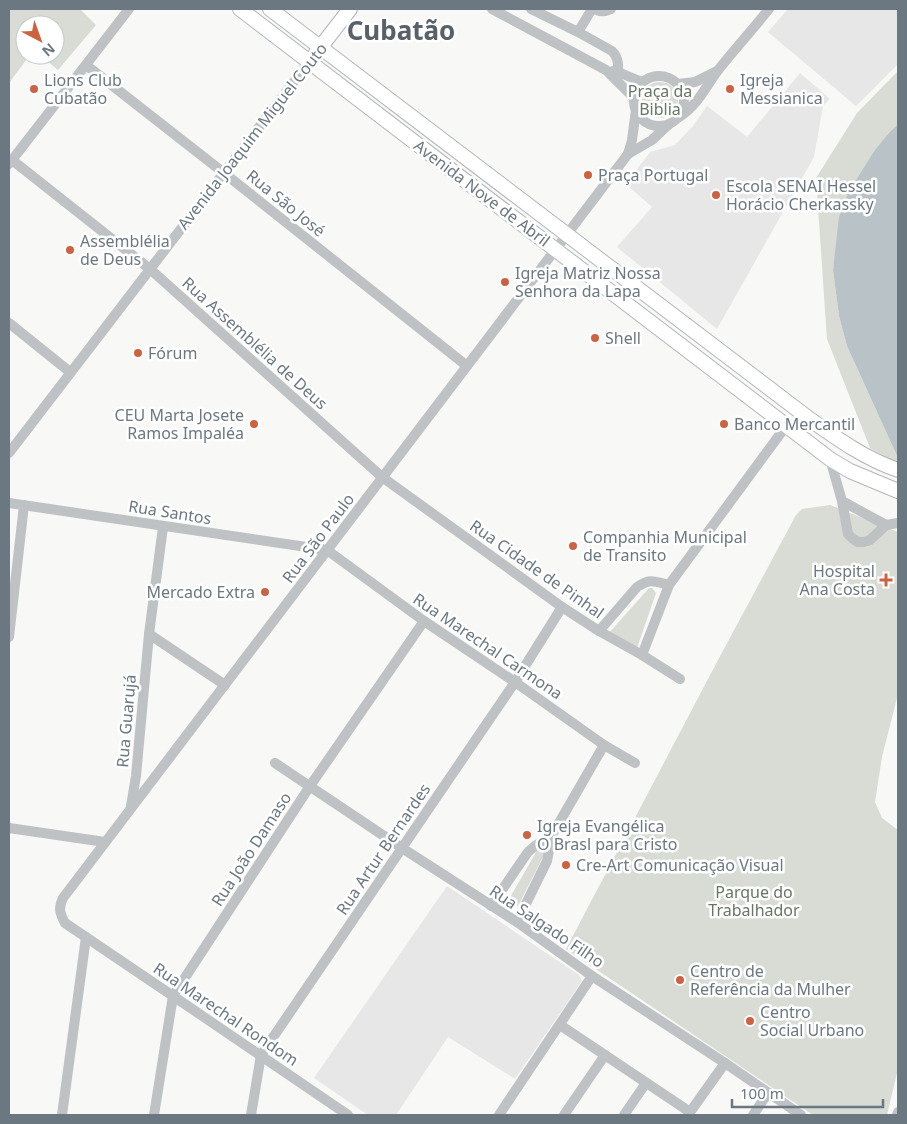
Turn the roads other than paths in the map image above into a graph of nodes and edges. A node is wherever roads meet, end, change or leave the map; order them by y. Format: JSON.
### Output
{"nodes":[{"id":1,"x":129,"y":9,"type":"edge"},
{"id":2,"x":240,"y":9,"type":"edge"},
{"id":3,"x":270,"y":9,"type":"edge"},
{"id":4,"x":350,"y":9,"type":"edge"},
{"id":5,"x":492,"y":9,"type":"edge"},
{"id":6,"x":531,"y":9,"type":"edge"},
{"id":7,"x":593,"y":9,"type":"edge"},
{"id":8,"x":611,"y":9,"type":"edge"},
{"id":9,"x":769,"y":9,"type":"edge"},
{"id":10,"x":505,"y":12,"type":"edge"},
{"id":11,"x":578,"y":32,"type":"junction"},
{"id":12,"x":320,"y":47,"type":"junction"},
{"id":13,"x":309,"y":62,"type":"junction"},
{"id":14,"x":86,"y":65,"type":"junction"},
{"id":15,"x":718,"y":71,"type":"junction"},
{"id":16,"x":617,"y":76,"type":"junction"},
{"id":17,"x":642,"y":82,"type":"junction"},
{"id":18,"x":678,"y":84,"type":"junction"},
{"id":19,"x":634,"y":98,"type":"junction"},
{"id":20,"x":636,"y":110,"type":"junction"},
{"id":21,"x":674,"y":120,"type":"junction"},
{"id":22,"x":628,"y":154,"type":"junction"},
{"id":23,"x":10,"y":162,"type":"edge"},
{"id":24,"x":224,"y":173,"type":"junction"},
{"id":25,"x":567,"y":234,"type":"junction"},
{"id":26,"x":555,"y":250,"type":"junction"},
{"id":27,"x":150,"y":269,"type":"junction"},
{"id":28,"x":9,"y":323,"type":"edge"},
{"id":29,"x":467,"y":366,"type":"junction"},
{"id":30,"x":70,"y":372,"type":"junction"},
{"id":31,"x":811,"y":420,"type":"junction"},
{"id":32,"x":786,"y":426,"type":"junction"},
{"id":33,"x":9,"y":453,"type":"edge"},
{"id":34,"x":830,"y":459,"type":"junction"},
{"id":35,"x":893,"y":468,"type":"edge"},
{"id":36,"x":850,"y":471,"type":"junction"},
{"id":37,"x":382,"y":477,"type":"junction"},
{"id":38,"x":838,"y":489,"type":"junction"},
{"id":39,"x":896,"y":491,"type":"edge"},
{"id":40,"x":842,"y":501,"type":"junction"},
{"id":41,"x":9,"y":503,"type":"edge"},
{"id":42,"x":24,"y":505,"type":"junction"},
{"id":43,"x":898,"y":523,"type":"edge"},
{"id":44,"x":886,"y":525,"type":"junction"},
{"id":45,"x":164,"y":527,"type":"junction"},
{"id":46,"x":327,"y":550,"type":"junction"},
{"id":47,"x":669,"y":585,"type":"junction"},
{"id":48,"x":562,"y":607,"type":"junction"},
{"id":49,"x":424,"y":621,"type":"junction"},
{"id":50,"x":600,"y":632,"type":"junction"},
{"id":51,"x":149,"y":634,"type":"junction"},
{"id":52,"x":9,"y":637,"type":"edge"},
{"id":53,"x":642,"y":655,"type":"junction"},
{"id":54,"x":680,"y":679,"type":"dead end"},
{"id":55,"x":515,"y":682,"type":"junction"},
{"id":56,"x":225,"y":685,"type":"junction"},
{"id":57,"x":604,"y":745,"type":"junction"},
{"id":58,"x":276,"y":763,"type":"dead end"},
{"id":59,"x":635,"y":763,"type":"dead end"},
{"id":60,"x":310,"y":786,"type":"junction"},
{"id":61,"x":130,"y":809,"type":"junction"},
{"id":62,"x":9,"y":828,"type":"edge"},
{"id":63,"x":552,"y":835,"type":"junction"},
{"id":64,"x":105,"y":842,"type":"junction"},
{"id":65,"x":402,"y":848,"type":"junction"},
{"id":66,"x":491,"y":906,"type":"junction"},
{"id":67,"x":517,"y":922,"type":"junction"},
{"id":68,"x":86,"y":937,"type":"junction"},
{"id":69,"x":592,"y":976,"type":"junction"},
{"id":70,"x":173,"y":996,"type":"junction"},
{"id":71,"x":560,"y":1026,"type":"junction"},
{"id":72,"x":605,"y":1055,"type":"junction"},
{"id":73,"x":261,"y":1056,"type":"junction"},
{"id":74,"x":725,"y":1064,"type":"junction"},
{"id":75,"x":646,"y":1083,"type":"junction"},
{"id":76,"x":768,"y":1093,"type":"junction"},
{"id":77,"x":689,"y":1114,"type":"edge"},
{"id":78,"x":62,"y":1115,"type":"edge"},
{"id":79,"x":154,"y":1115,"type":"edge"},
{"id":80,"x":252,"y":1115,"type":"edge"},
{"id":81,"x":348,"y":1115,"type":"edge"},
{"id":82,"x":499,"y":1115,"type":"edge"},
{"id":83,"x":564,"y":1115,"type":"edge"},
{"id":84,"x":624,"y":1115,"type":"edge"},
{"id":85,"x":753,"y":1115,"type":"edge"},
{"id":86,"x":801,"y":1115,"type":"edge"}],
"edges":[{"from":1,"to":14,"type":"street"},
{"from":2,"to":13,"type":"main road","name":"Avenida Nove de Abril"},
{"from":3,"to":12,"type":"main road","name":"Avenida Nove de Abril"},
{"from":4,"to":12,"type":"main road","name":"Avenida Joaquim Miguel Couto"},
{"from":5,"to":10,"type":"street"},
{"from":6,"to":11,"type":"street"},
{"from":7,"to":8,"type":"street"},
{"from":7,"to":11,"type":"street"},
{"from":9,"to":15,"type":"street","name":"Rua São Paulo"},
{"from":10,"to":16,"type":"street"},
{"from":11,"to":16,"type":"street"},
{"from":12,"to":13,"type":"main road","name":"Avenida Joaquim Miguel Couto"},
{"from":12,"to":25,"type":"main road","name":"Avenida Nove de Abril"},
{"from":13,"to":24,"type":"street","name":"Avenida Joaquim Miguel Couto"},
{"from":13,"to":26,"type":"main road","name":"Avenida Nove de Abril"},
{"from":14,"to":23,"type":"street"},
{"from":14,"to":24,"type":"street","name":"Rua São José"},
{"from":15,"to":18,"type":"street"},
{"from":15,"to":21,"type":"street","name":"Rua São Paulo"},
{"from":16,"to":17,"type":"street"},
{"from":16,"to":19,"type":"street"},
{"from":17,"to":18,"type":"street"},
{"from":17,"to":19,"type":"street"},
{"from":18,"to":21,"type":"street"},
{"from":19,"to":20,"type":"street"},
{"from":20,"to":21,"type":"street"},
{"from":20,"to":22,"type":"street","name":"Rua São Paulo"},
{"from":21,"to":22,"type":"street","name":"Rua São Paulo"},
{"from":22,"to":25,"type":"street","name":"Rua São Paulo"},
{"from":23,"to":27,"type":"street","name":"Rua Assemblélia de Deus"},
{"from":24,"to":27,"type":"street","name":"Avenida Joaquim Miguel Couto"},
{"from":24,"to":29,"type":"street","name":"Rua São José"},
{"from":25,"to":26,"type":"street","name":"Rua São Paulo"},
{"from":25,"to":31,"type":"main road","name":"Avenida Nove de Abril"},
{"from":26,"to":29,"type":"street","name":"Rua São Paulo"},
{"from":26,"to":32,"type":"main road","name":"Avenida Nove de Abril"},
{"from":27,"to":30,"type":"street","name":"Avenida Joaquim Miguel Couto"},
{"from":27,"to":37,"type":"street","name":"Rua Assemblélia de Deus"},
{"from":28,"to":30,"type":"street"},
{"from":29,"to":37,"type":"street","name":"Rua São Paulo"},
{"from":30,"to":33,"type":"street","name":"Avenida Joaquim Miguel Couto"},
{"from":31,"to":32,"type":"main road"},
{"from":31,"to":35,"type":"main road","name":"Avenida Nove de Abril"},
{"from":32,"to":34,"type":"main road","name":"Avenida Nove de Abril"},
{"from":32,"to":47,"type":"street"},
{"from":34,"to":36,"type":"main road","name":"Avenida Nove de Abril"},
{"from":34,"to":38,"type":"street"},
{"from":36,"to":38,"type":"street"},
{"from":36,"to":39,"type":"main road","name":"Avenida Nove de Abril"},
{"from":37,"to":46,"type":"street","name":"Rua São Paulo"},
{"from":37,"to":48,"type":"street","name":"Rua Cidade de Pinhal"},
{"from":38,"to":40,"type":"street"},
{"from":40,"to":44,"type":"street"},
{"from":40,"to":44,"type":"street"},
{"from":41,"to":42,"type":"street","name":"Rua Santos"},
{"from":42,"to":45,"type":"street","name":"Rua Santos"},
{"from":42,"to":52,"type":"street"},
{"from":43,"to":44,"type":"street"},
{"from":45,"to":46,"type":"street","name":"Rua Santos"},
{"from":45,"to":51,"type":"street","name":"Rua Guarujá"},
{"from":46,"to":49,"type":"street","name":"Rua Marechal Carmona"},
{"from":46,"to":56,"type":"street","name":"Rua São Paulo"},
{"from":47,"to":50,"type":"street"},
{"from":47,"to":53,"type":"street"},
{"from":48,"to":50,"type":"street","name":"Rua Cidade de Pinhal"},
{"from":48,"to":55,"type":"street","name":"Rua Artur Bernardes"},
{"from":49,"to":55,"type":"street","name":"Rua Marechal Carmona"},
{"from":49,"to":60,"type":"street","name":"Rua João Damaso"},
{"from":50,"to":53,"type":"street","name":"Rua Cidade de Pinhal"},
{"from":51,"to":56,"type":"street"},
{"from":51,"to":61,"type":"street","name":"Rua Guarujá"},
{"from":53,"to":54,"type":"street","name":"Rua Cidade de Pinhal"},
{"from":55,"to":57,"type":"street","name":"Rua Marechal Carmona"},
{"from":55,"to":65,"type":"street","name":"Rua Artur Bernardes"},
{"from":56,"to":61,"type":"street","name":"Rua São Paulo"},
{"from":57,"to":59,"type":"street","name":"Rua Marechal Carmona"},
{"from":57,"to":63,"type":"street"},
{"from":58,"to":60,"type":"street","name":"Rua Salgado Filho"},
{"from":60,"to":65,"type":"street","name":"Rua Salgado Filho"},
{"from":60,"to":70,"type":"street","name":"Rua João Damaso"},
{"from":61,"to":64,"type":"street","name":"Rua São Paulo"},
{"from":62,"to":64,"type":"street"},
{"from":63,"to":66,"type":"street"},
{"from":63,"to":67,"type":"street"},
{"from":64,"to":68,"type":"street","name":"Rua São Paulo"},
{"from":65,"to":66,"type":"street","name":"Rua Salgado Filho"},
{"from":65,"to":73,"type":"street","name":"Rua Artur Bernardes"},
{"from":66,"to":67,"type":"street","name":"Rua Salgado Filho"},
{"from":67,"to":69,"type":"street","name":"Rua Salgado Filho"},
{"from":68,"to":70,"type":"street","name":"Rua Marechal Rondom"},
{"from":68,"to":78,"type":"street"},
{"from":69,"to":71,"type":"street"},
{"from":69,"to":74,"type":"street","name":"Rua Salgado Filho"},
{"from":70,"to":73,"type":"street","name":"Rua Marechal Rondom"},
{"from":70,"to":79,"type":"street","name":"Rua João Damaso"},
{"from":71,"to":72,"type":"street"},
{"from":71,"to":82,"type":"street"},
{"from":72,"to":75,"type":"street"},
{"from":72,"to":83,"type":"street"},
{"from":73,"to":80,"type":"street","name":"Rua Artur Bernardes"},
{"from":73,"to":81,"type":"street","name":"Rua Marechal Rondom"},
{"from":74,"to":76,"type":"street","name":"Rua Salgado Filho"},
{"from":74,"to":77,"type":"street"},
{"from":75,"to":77,"type":"street"},
{"from":75,"to":84,"type":"street"},
{"from":76,"to":85,"type":"street"},
{"from":76,"to":86,"type":"street","name":"Rua Salgado Filho"}]}
